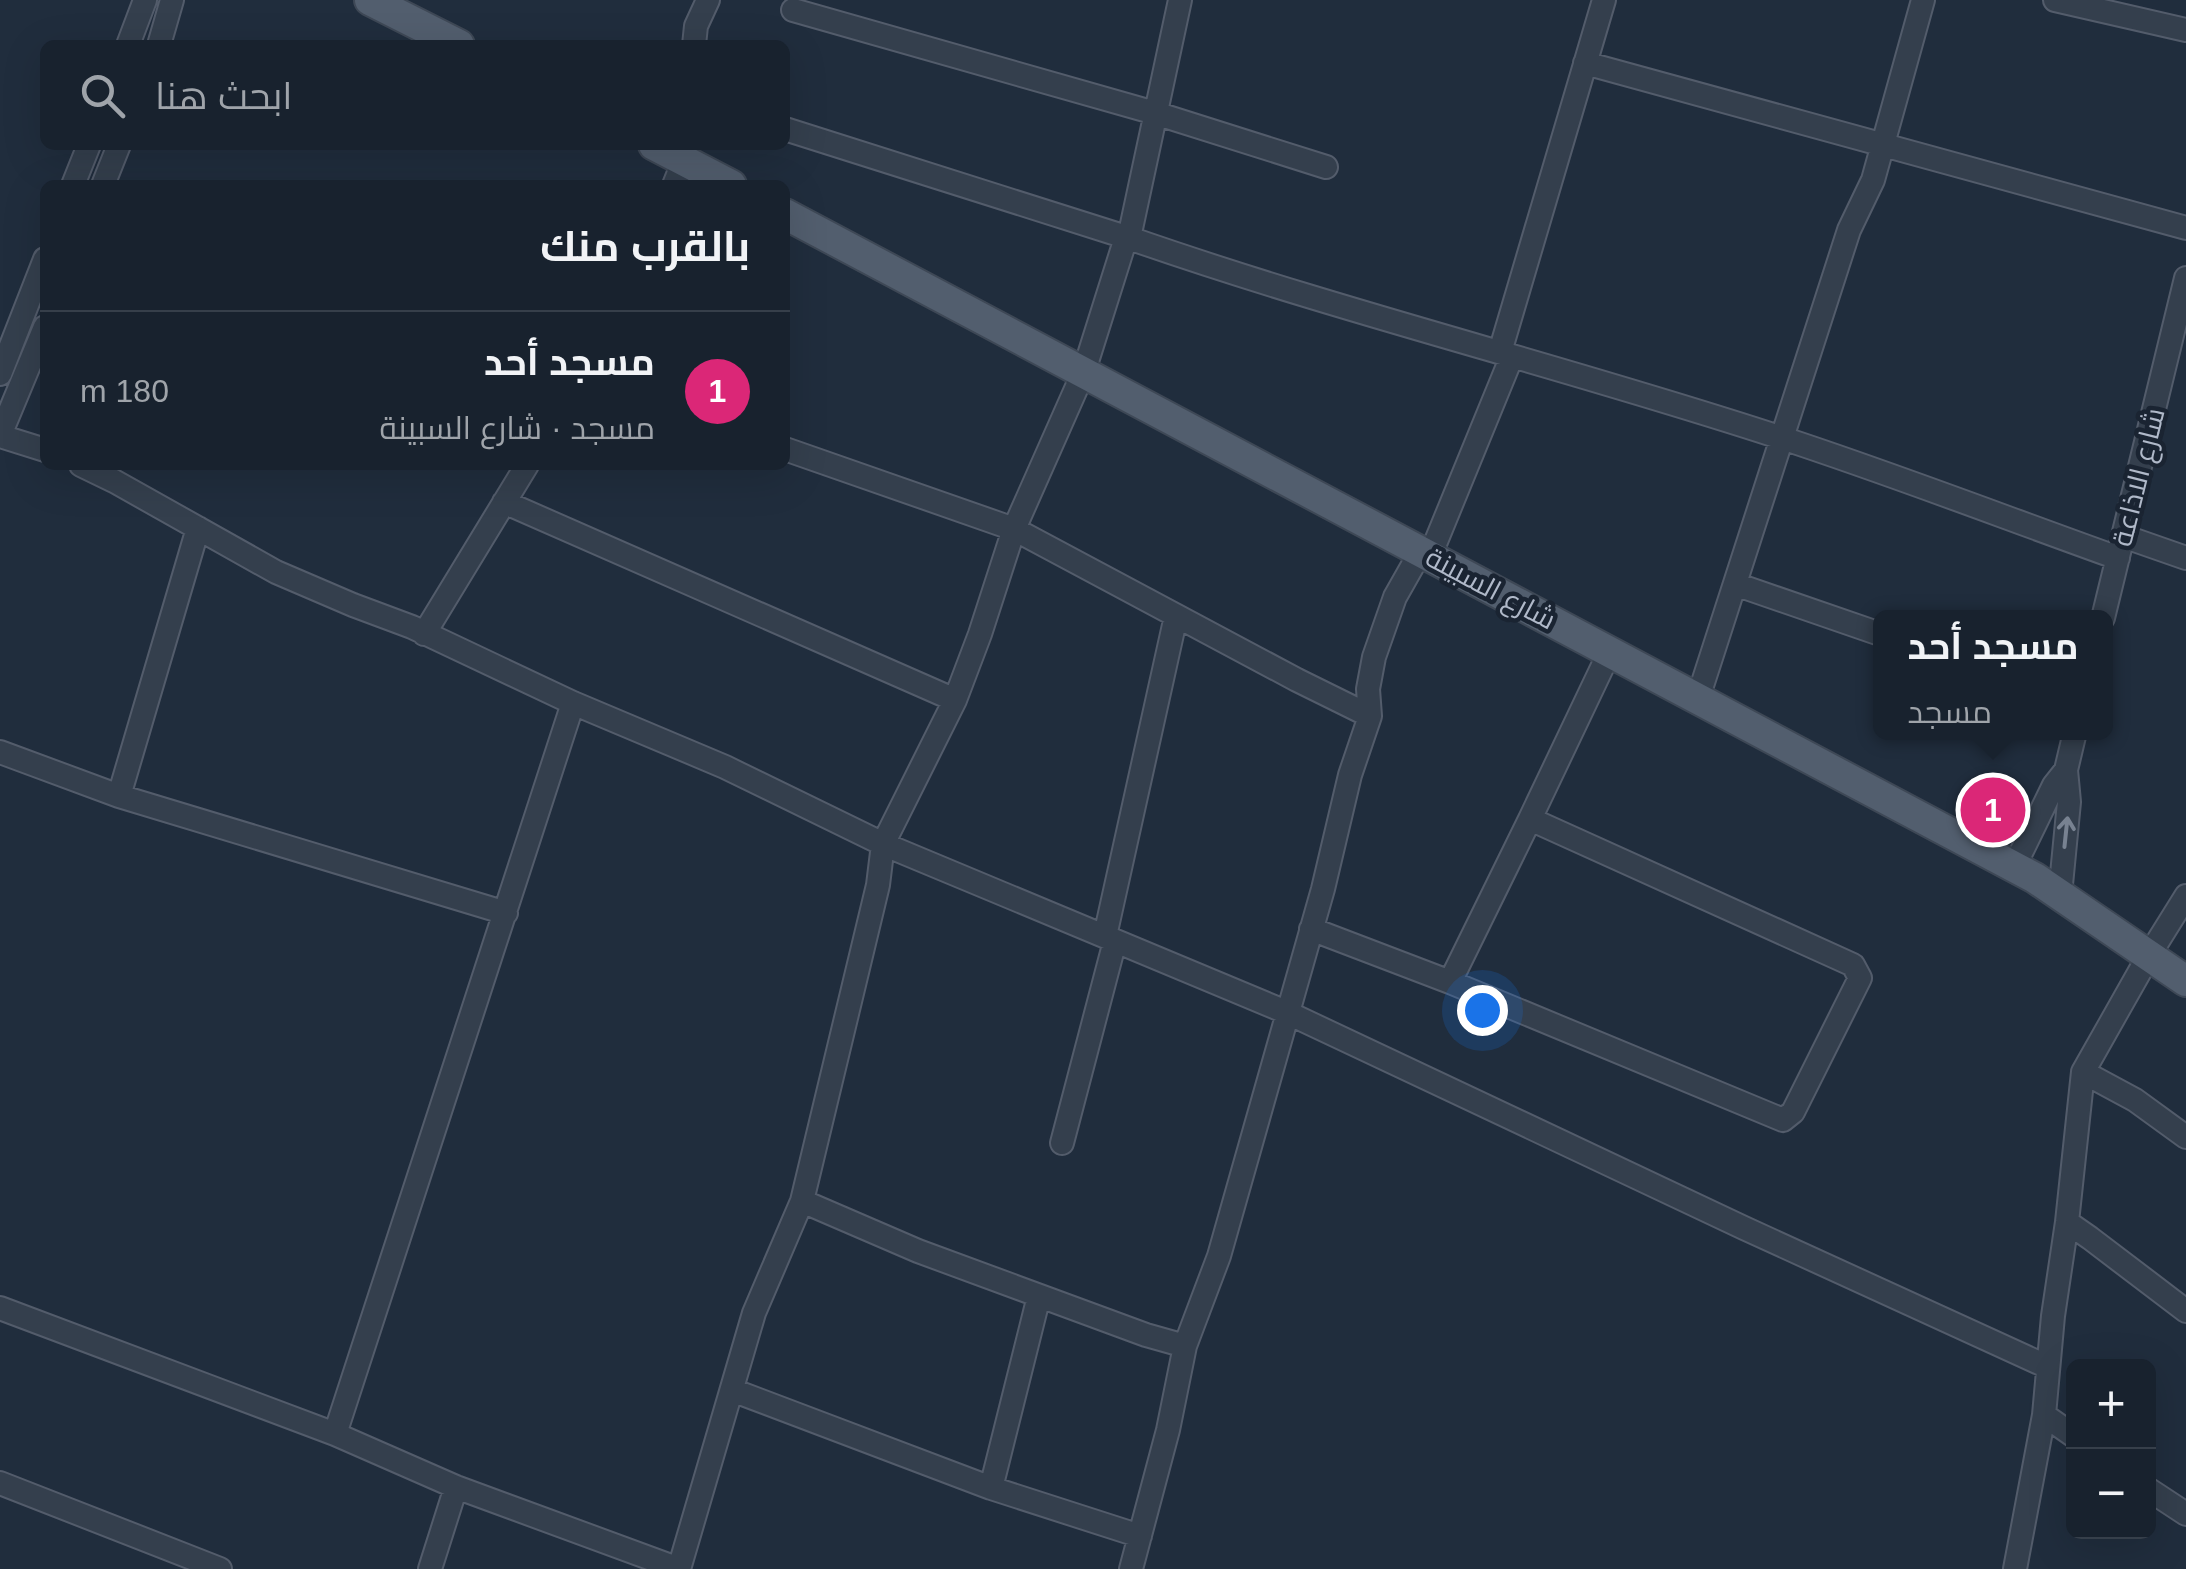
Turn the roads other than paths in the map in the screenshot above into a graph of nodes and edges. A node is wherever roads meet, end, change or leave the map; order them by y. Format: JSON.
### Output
{"nodes":[{"id":1,"x":145,"y":0,"type":"edge"},
{"id":2,"x":172,"y":0,"type":"edge"},
{"id":3,"x":370,"y":0,"type":"edge"},
{"id":4,"x":405,"y":0,"type":"edge"},
{"id":5,"x":708,"y":0,"type":"edge"},
{"id":6,"x":1180,"y":0,"type":"edge"},
{"id":7,"x":1604,"y":0,"type":"edge"},
{"id":8,"x":1923,"y":0,"type":"edge"},
{"id":9,"x":2055,"y":0,"type":"edge"},
{"id":10,"x":793,"y":10,"type":"dead end"},
{"id":11,"x":2186,"y":30,"type":"edge"},
{"id":12,"x":130,"y":40,"type":"edge"},
{"id":13,"x":160,"y":40,"type":"edge"},
{"id":14,"x":448,"y":40,"type":"edge"},
{"id":15,"x":469,"y":40,"type":"edge"},
{"id":16,"x":695,"y":40,"type":"edge"},
{"id":17,"x":1585,"y":63,"type":"junction"},
{"id":18,"x":1156,"y":113,"type":"junction"},
{"id":19,"x":790,"y":131,"type":"edge"},
{"id":20,"x":1884,"y":147,"type":"junction"},
{"id":21,"x":87,"y":150,"type":"edge"},
{"id":22,"x":117,"y":150,"type":"edge"},
{"id":23,"x":681,"y":163,"type":"edge"},
{"id":24,"x":1326,"y":166,"type":"dead end"},
{"id":25,"x":75,"y":180,"type":"edge"},
{"id":26,"x":105,"y":180,"type":"edge"},
{"id":27,"x":720,"y":180,"type":"edge"},
{"id":28,"x":790,"y":217,"type":"edge"},
{"id":29,"x":2186,"y":228,"type":"edge"},
{"id":30,"x":1129,"y":238,"type":"junction"},
{"id":31,"x":40,"y":272,"type":"edge"},
{"id":32,"x":2184,"y":294,"type":"edge"},
{"id":33,"x":40,"y":339,"type":"edge"},
{"id":34,"x":1506,"y":354,"type":"junction"},
{"id":35,"x":1084,"y":371,"type":"junction"},
{"id":36,"x":0,"y":374,"type":"edge"},
{"id":37,"x":0,"y":436,"type":"edge"},
{"id":38,"x":1782,"y":438,"type":"junction"},
{"id":39,"x":40,"y":448,"type":"edge"},
{"id":40,"x":790,"y":451,"type":"edge"},
{"id":41,"x":92,"y":470,"type":"edge"},
{"id":42,"x":524,"y":470,"type":"edge"},
{"id":43,"x":504,"y":502,"type":"junction"},
{"id":44,"x":198,"y":528,"type":"junction"},
{"id":45,"x":1014,"y":529,"type":"junction"},
{"id":46,"x":2120,"y":547,"type":"junction"},
{"id":47,"x":1426,"y":554,"type":"junction"},
{"id":48,"x":2186,"y":558,"type":"edge"},
{"id":49,"x":1735,"y":584,"type":"junction"},
{"id":50,"x":2105,"y":610,"type":"edge"},
{"id":51,"x":1176,"y":616,"type":"junction"},
{"id":52,"x":1873,"y":632,"type":"edge"},
{"id":53,"x":424,"y":634,"type":"junction"},
{"id":54,"x":1610,"y":651,"type":"junction"},
{"id":55,"x":1698,"y":698,"type":"junction"},
{"id":56,"x":955,"y":700,"type":"junction"},
{"id":57,"x":573,"y":704,"type":"junction"},
{"id":58,"x":1370,"y":716,"type":"junction"},
{"id":59,"x":2074,"y":740,"type":"edge"},
{"id":60,"x":0,"y":752,"type":"edge"},
{"id":61,"x":2066,"y":770,"type":"junction"},
{"id":62,"x":119,"y":796,"type":"junction"},
{"id":63,"x":1530,"y":820,"type":"junction"},
{"id":64,"x":883,"y":844,"type":"junction"},
{"id":65,"x":2014,"y":867,"type":"junction"},
{"id":66,"x":2060,"y":895,"type":"junction"},
{"id":67,"x":2186,"y":896,"type":"edge"},
{"id":68,"x":506,"y":913,"type":"junction"},
{"id":69,"x":1310,"y":929,"type":"junction"},
{"id":70,"x":1110,"y":939,"type":"junction"},
{"id":71,"x":2148,"y":956,"type":"junction"},
{"id":72,"x":2186,"y":981,"type":"edge"},
{"id":73,"x":1450,"y":982,"type":"junction"},
{"id":74,"x":1286,"y":1012,"type":"junction"},
{"id":75,"x":2082,"y":1072,"type":"junction"},
{"id":76,"x":2186,"y":1137,"type":"edge"},
{"id":77,"x":1062,"y":1144,"type":"dead end"},
{"id":78,"x":802,"y":1200,"type":"junction"},
{"id":79,"x":2067,"y":1222,"type":"junction"},
{"id":80,"x":1039,"y":1296,"type":"junction"},
{"id":81,"x":0,"y":1308,"type":"edge"},
{"id":82,"x":2186,"y":1312,"type":"edge"},
{"id":83,"x":1185,"y":1346,"type":"junction"},
{"id":84,"x":2048,"y":1367,"type":"junction"},
{"id":85,"x":732,"y":1390,"type":"junction"},
{"id":86,"x":2044,"y":1415,"type":"junction"},
{"id":87,"x":2066,"y":1430,"type":"edge"},
{"id":88,"x":335,"y":1434,"type":"junction"},
{"id":89,"x":0,"y":1483,"type":"edge"},
{"id":90,"x":456,"y":1487,"type":"junction"},
{"id":91,"x":991,"y":1488,"type":"junction"},
{"id":92,"x":2156,"y":1494,"type":"edge"},
{"id":93,"x":2186,"y":1514,"type":"edge"},
{"id":94,"x":1140,"y":1536,"type":"junction"},
{"id":95,"x":220,"y":1569,"type":"edge"},
{"id":96,"x":430,"y":1569,"type":"edge"},
{"id":97,"x":679,"y":1569,"type":"edge"},
{"id":98,"x":1131,"y":1569,"type":"edge"},
{"id":99,"x":2015,"y":1569,"type":"edge"}],
"edges":[{"from":1,"to":12,"type":"street"},
{"from":2,"to":13,"type":"street"},
{"from":3,"to":14,"type":"main road"},
{"from":4,"to":15,"type":"main road"},
{"from":5,"to":16,"type":"street"},
{"from":6,"to":18,"type":"street"},
{"from":7,"to":17,"type":"street"},
{"from":8,"to":20,"type":"street"},
{"from":9,"to":11,"type":"street"},
{"from":10,"to":18,"type":"street"},
{"from":17,"to":20,"type":"street"},
{"from":17,"to":34,"type":"street"},
{"from":18,"to":24,"type":"street"},
{"from":18,"to":30,"type":"street"},
{"from":19,"to":30,"type":"street"},
{"from":20,"to":29,"type":"street"},
{"from":20,"to":38,"type":"street"},
{"from":21,"to":25,"type":"street"},
{"from":22,"to":26,"type":"street"},
{"from":23,"to":27,"type":"main road"},
{"from":28,"to":35,"type":"main road","name":"شارع السبينة"},
{"from":30,"to":34,"type":"street"},
{"from":30,"to":35,"type":"street"},
{"from":31,"to":36,"type":"street"},
{"from":32,"to":46,"type":"street","name":"شارع الاذاعة"},
{"from":33,"to":37,"type":"street"},
{"from":34,"to":38,"type":"street"},
{"from":34,"to":47,"type":"street"},
{"from":35,"to":45,"type":"street"},
{"from":35,"to":47,"type":"main road","name":"شارع السبينة"},
{"from":37,"to":39,"type":"street"},
{"from":38,"to":46,"type":"street"},
{"from":38,"to":49,"type":"street"},
{"from":40,"to":45,"type":"street"},
{"from":41,"to":44,"type":"street"},
{"from":42,"to":43,"type":"street"},
{"from":43,"to":53,"type":"street"},
{"from":43,"to":56,"type":"street"},
{"from":44,"to":53,"type":"street"},
{"from":44,"to":62,"type":"street"},
{"from":45,"to":51,"type":"street"},
{"from":45,"to":56,"type":"street"},
{"from":46,"to":48,"type":"street"},
{"from":46,"to":50,"type":"street","name":"شارع الاذاعة"},
{"from":47,"to":54,"type":"main road","name":"شارع السبينة"},
{"from":47,"to":58,"type":"street"},
{"from":49,"to":52,"type":"street"},
{"from":49,"to":55,"type":"street"},
{"from":51,"to":58,"type":"street"},
{"from":51,"to":70,"type":"street"},
{"from":53,"to":57,"type":"street"},
{"from":54,"to":55,"type":"main road","name":"شارع السبينة"},
{"from":54,"to":63,"type":"street"},
{"from":55,"to":65,"type":"main road","name":"شارع السبينة"},
{"from":56,"to":64,"type":"street"},
{"from":57,"to":64,"type":"street"},
{"from":57,"to":68,"type":"street"},
{"from":58,"to":69,"type":"street"},
{"from":59,"to":61,"type":"street"},
{"from":60,"to":62,"type":"street"},
{"from":61,"to":65,"type":"street"},
{"from":66,"to":61,"type":"street","one_way":true},
{"from":62,"to":68,"type":"street"},
{"from":63,"to":73,"type":"street"},
{"from":63,"to":73,"type":"street"},
{"from":64,"to":70,"type":"street"},
{"from":64,"to":78,"type":"street"},
{"from":65,"to":66,"type":"main road","name":"شارع السبينة"},
{"from":66,"to":71,"type":"main road","name":"شارع السبينة"},
{"from":67,"to":71,"type":"street"},
{"from":68,"to":88,"type":"street"},
{"from":69,"to":73,"type":"street"},
{"from":69,"to":74,"type":"street"},
{"from":70,"to":74,"type":"street"},
{"from":70,"to":77,"type":"street"},
{"from":71,"to":72,"type":"main road","name":"شارع السبينة"},
{"from":71,"to":75,"type":"street"},
{"from":74,"to":83,"type":"street"},
{"from":74,"to":84,"type":"street"},
{"from":75,"to":76,"type":"street"},
{"from":75,"to":79,"type":"street"},
{"from":78,"to":80,"type":"street"},
{"from":78,"to":85,"type":"street"},
{"from":79,"to":82,"type":"street"},
{"from":79,"to":84,"type":"street"},
{"from":80,"to":83,"type":"street"},
{"from":80,"to":91,"type":"street"},
{"from":81,"to":88,"type":"street"},
{"from":83,"to":94,"type":"street"},
{"from":84,"to":86,"type":"street"},
{"from":85,"to":91,"type":"street"},
{"from":85,"to":97,"type":"street"},
{"from":86,"to":87,"type":"street"},
{"from":86,"to":99,"type":"street"},
{"from":88,"to":90,"type":"street"},
{"from":89,"to":95,"type":"street"},
{"from":90,"to":96,"type":"street"},
{"from":90,"to":97,"type":"street"},
{"from":91,"to":94,"type":"street"},
{"from":92,"to":93,"type":"street"},
{"from":94,"to":98,"type":"street"}]}
